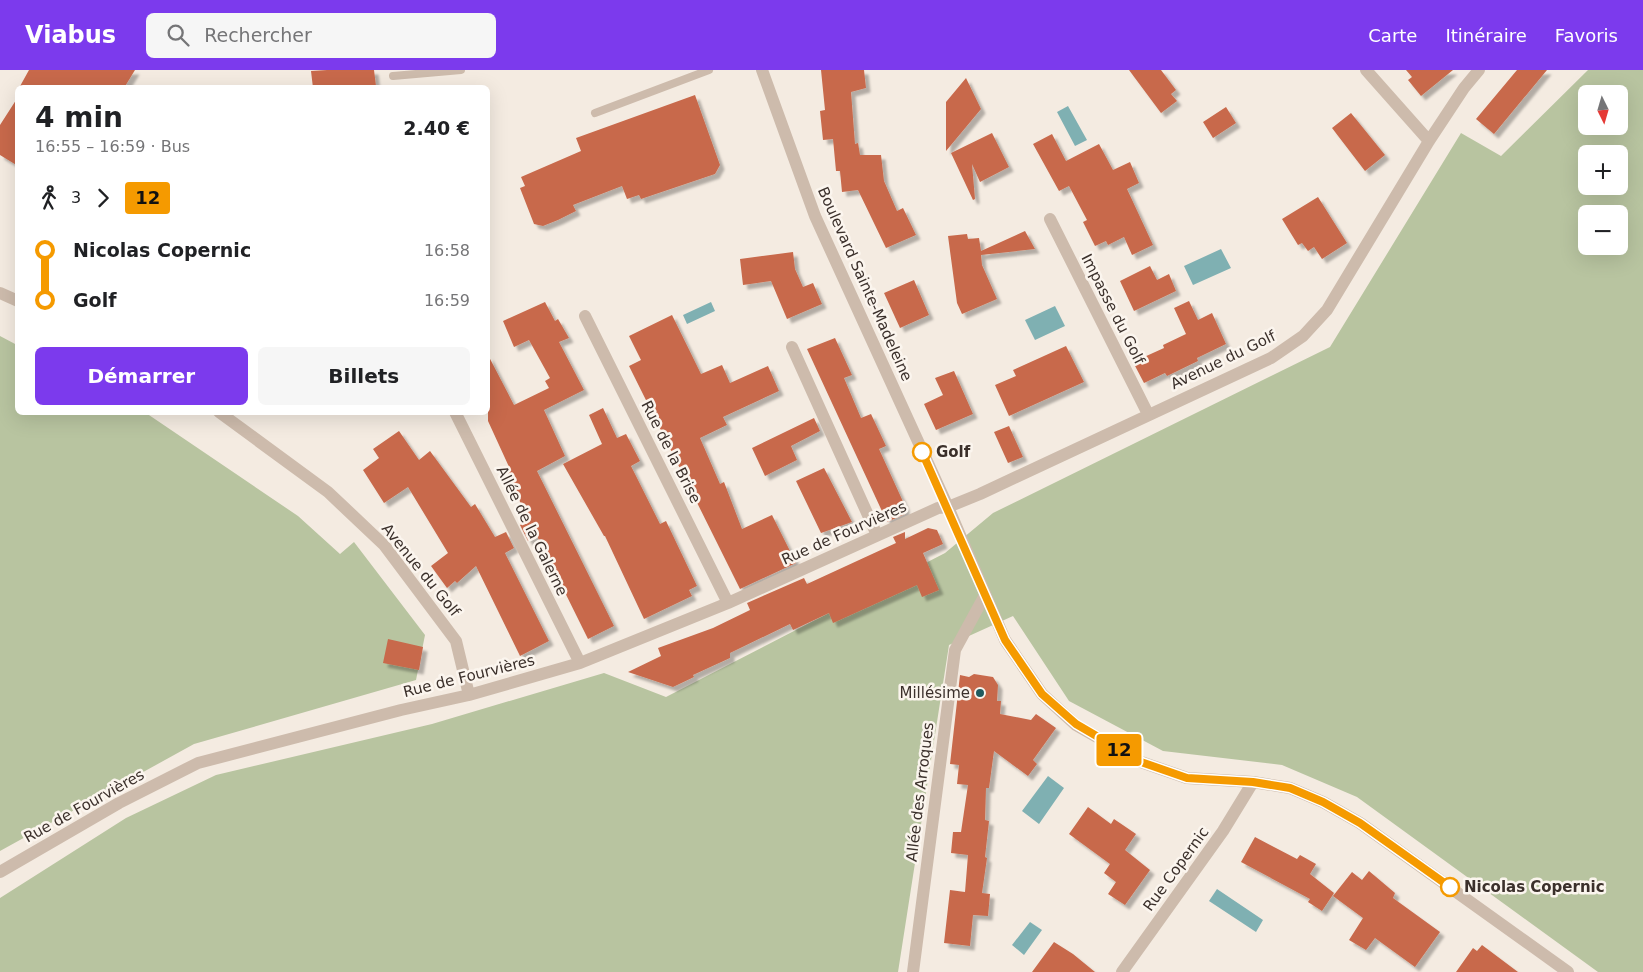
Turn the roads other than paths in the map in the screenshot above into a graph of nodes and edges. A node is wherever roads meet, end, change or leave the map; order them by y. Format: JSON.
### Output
{"nodes":[{"id":1,"x":462,"y":70,"type":"edge"},
{"id":2,"x":709,"y":70,"type":"edge"},
{"id":3,"x":762,"y":70,"type":"edge"},
{"id":4,"x":1366,"y":70,"type":"edge"},
{"id":5,"x":1479,"y":70,"type":"edge"},
{"id":6,"x":393,"y":76,"type":"dead end"},
{"id":7,"x":595,"y":113,"type":"dead end"},
{"id":8,"x":1429,"y":141,"type":"junction"},
{"id":9,"x":1050,"y":219,"type":"dead end"},
{"id":10,"x":0,"y":293,"type":"edge"},
{"id":11,"x":15,"y":300,"type":"edge"},
{"id":12,"x":584,"y":316,"type":"dead end"},
{"id":13,"x":792,"y":347,"type":"dead end"},
{"id":14,"x":1148,"y":414,"type":"junction"},
{"id":15,"x":223,"y":415,"type":"edge"},
{"id":16,"x":456,"y":415,"type":"edge"},
{"id":17,"x":948,"y":507,"type":"junction"},
{"id":18,"x":877,"y":535,"type":"junction"},
{"id":19,"x":986,"y":594,"type":"junction"},
{"id":20,"x":728,"y":603,"type":"junction"},
{"id":21,"x":580,"y":663,"type":"junction"},
{"id":22,"x":469,"y":695,"type":"junction"},
{"id":23,"x":1253,"y":782,"type":"junction"},
{"id":24,"x":0,"y":872,"type":"edge"},
{"id":25,"x":913,"y":972,"type":"edge"},
{"id":26,"x":1122,"y":972,"type":"edge"},
{"id":27,"x":1568,"y":972,"type":"edge"}],
"edges":[{"from":1,"to":6,"type":"lane"},
{"from":2,"to":7,"type":"lane"},
{"from":3,"to":17,"type":"street","name":"Boulevard Sainte-Madeleine"},
{"from":4,"to":8,"type":"street"},
{"from":5,"to":8,"type":"street","name":"Avenue du Golf"},
{"from":8,"to":14,"type":"street","name":"Avenue du Golf"},
{"from":9,"to":14,"type":"street","name":"Impasse du Golf"},
{"from":10,"to":11,"type":"street"},
{"from":12,"to":20,"type":"street","name":"Rue de la Brise"},
{"from":13,"to":18,"type":"street"},
{"from":14,"to":17,"type":"street","name":"Avenue du Golf"},
{"from":15,"to":22,"type":"street","name":"Avenue du Golf"},
{"from":16,"to":21,"type":"street","name":"Allée de la Galerne"},
{"from":17,"to":18,"type":"street","name":"Rue de Fourvières"},
{"from":17,"to":19,"type":"street","name":"Boulevard Sainte-Madeleine"},
{"from":18,"to":20,"type":"street","name":"Rue de Fourvières"},
{"from":19,"to":23,"type":"street","name":"Boulevard Sainte-Madeleine"},
{"from":19,"to":25,"type":"street","name":"Allée des Arroques"},
{"from":20,"to":21,"type":"street","name":"Rue de Fourvières"},
{"from":21,"to":22,"type":"street","name":"Rue de Fourvières"},
{"from":22,"to":24,"type":"street","name":"Rue de Fourvières"},
{"from":23,"to":26,"type":"street","name":"Rue Copernic"},
{"from":23,"to":27,"type":"street","name":"Boulevard Sainte-Madeleine"}]}
